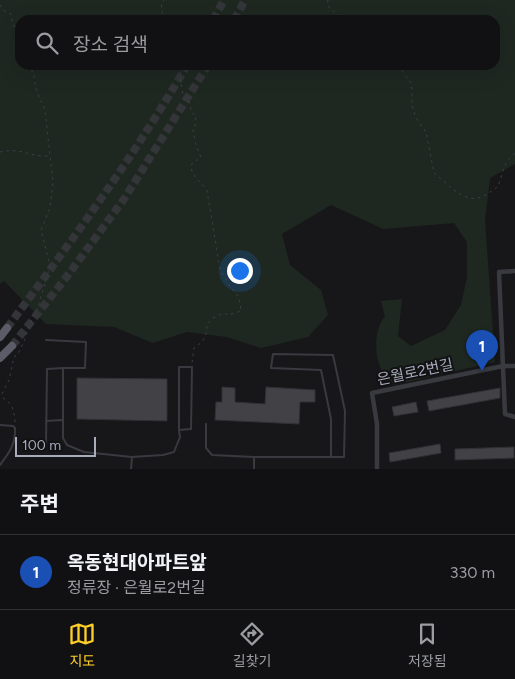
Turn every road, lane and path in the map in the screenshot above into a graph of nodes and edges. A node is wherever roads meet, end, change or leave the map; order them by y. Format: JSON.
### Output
{"nodes":[{"id":1,"x":164,"y":0,"type":"edge"},
{"id":2,"x":328,"y":0,"type":"edge"},
{"id":3,"x":0,"y":5,"type":"edge"},
{"id":4,"x":162,"y":15,"type":"edge"},
{"id":5,"x":338,"y":15,"type":"edge"},
{"id":6,"x":15,"y":28,"type":"edge"},
{"id":7,"x":32,"y":70,"type":"edge"},
{"id":8,"x":180,"y":70,"type":"edge"},
{"id":9,"x":402,"y":70,"type":"edge"},
{"id":10,"x":0,"y":152,"type":"edge"},
{"id":11,"x":515,"y":153,"type":"edge"},
{"id":12,"x":49,"y":156,"type":"junction"},
{"id":13,"x":515,"y":271,"type":"edge"},
{"id":14,"x":7,"y":328,"type":"tunnel mouth"},
{"id":15,"x":0,"y":337,"type":"edge"},
{"id":16,"x":46,"y":340,"type":"dead end"},
{"id":17,"x":12,"y":346,"type":"tunnel mouth"},
{"id":18,"x":0,"y":358,"type":"edge"},
{"id":19,"x":503,"y":366,"type":"junction"},
{"id":20,"x":515,"y":366,"type":"edge"},
{"id":21,"x":192,"y":367,"type":"junction"},
{"id":22,"x":63,"y":368,"type":"junction"},
{"id":23,"x":515,"y":418,"type":"edge"},
{"id":24,"x":46,"y":420,"type":"junction"},
{"id":25,"x":62,"y":420,"type":"junction"},
{"id":26,"x":206,"y":424,"type":"dead end"},
{"id":27,"x":0,"y":425,"type":"edge"},
{"id":28,"x":16,"y":428,"type":"junction"},
{"id":29,"x":179,"y":430,"type":"junction"},
{"id":30,"x":46,"y":445,"type":"dead end"},
{"id":31,"x":254,"y":457,"type":"junction"},
{"id":32,"x":330,"y":457,"type":"junction"},
{"id":33,"x":132,"y":458,"type":"junction"},
{"id":34,"x":0,"y":467,"type":"edge"},
{"id":35,"x":131,"y":469,"type":"edge"},
{"id":36,"x":254,"y":469,"type":"edge"},
{"id":37,"x":377,"y":469,"type":"edge"}],
"edges":[{"from":1,"to":4,"type":"path"},
{"from":2,"to":5,"type":"path"},
{"from":3,"to":6,"type":"path"},
{"from":7,"to":12,"type":"path"},
{"from":8,"to":21,"type":"path"},
{"from":9,"to":11,"type":"path"},
{"from":10,"to":12,"type":"path"},
{"from":12,"to":28,"type":"path"},
{"from":13,"to":19,"type":"street"},
{"from":14,"to":15,"type":"highway"},
{"from":16,"to":22,"type":"lane"},
{"from":17,"to":18,"type":"highway"},
{"from":19,"to":20,"type":"street"},
{"from":19,"to":23,"type":"street"},
{"from":19,"to":37,"type":"street","name":"은월로2번길"},
{"from":21,"to":29,"type":"lane"},
{"from":21,"to":29,"type":"lane"},
{"from":22,"to":24,"type":"lane"},
{"from":22,"to":25,"type":"lane"},
{"from":24,"to":25,"type":"lane"},
{"from":24,"to":30,"type":"lane"},
{"from":25,"to":33,"type":"lane"},
{"from":26,"to":31,"type":"lane"},
{"from":27,"to":28,"type":"lane"},
{"from":28,"to":34,"type":"lane"},
{"from":29,"to":33,"type":"lane"},
{"from":31,"to":32,"type":"lane"},
{"from":31,"to":36,"type":"lane"},
{"from":32,"to":32,"type":"lane"},
{"from":33,"to":35,"type":"lane"}]}
